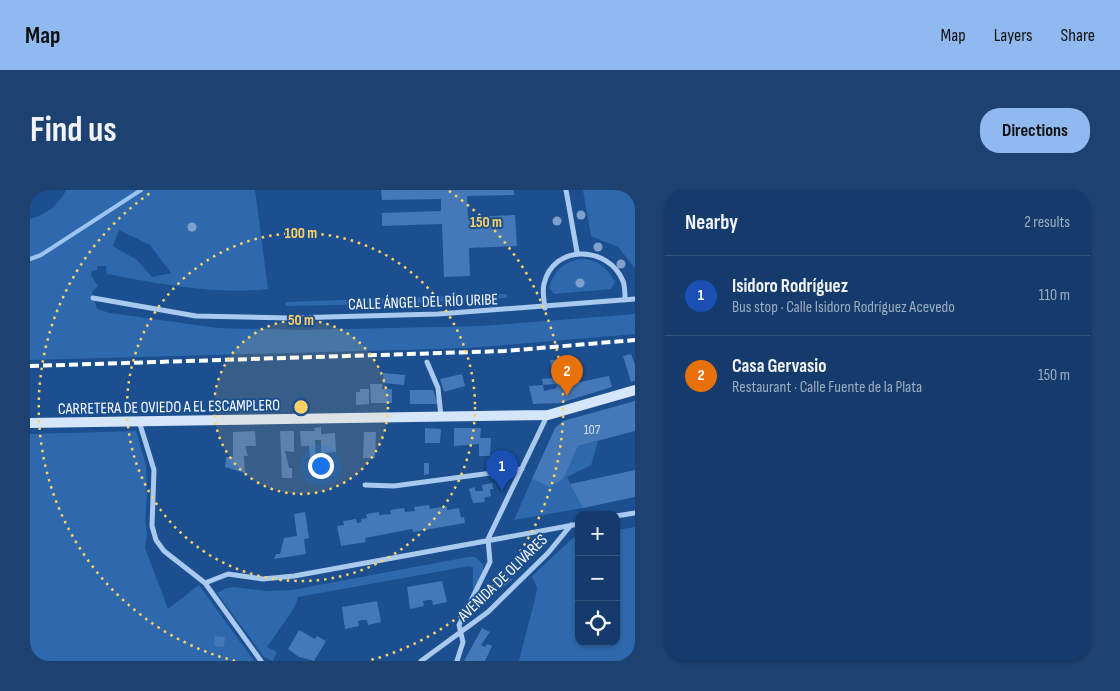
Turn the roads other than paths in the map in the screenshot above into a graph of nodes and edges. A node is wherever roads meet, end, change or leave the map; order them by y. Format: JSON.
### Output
{"nodes":[{"id":1,"x":566,"y":190,"type":"edge"},
{"id":2,"x":577,"y":252,"type":"junction"},
{"id":3,"x":93,"y":298,"type":"dead end"},
{"id":4,"x":635,"y":299,"type":"edge"},
{"id":5,"x":625,"y":300,"type":"junction"},
{"id":6,"x":545,"y":308,"type":"junction"},
{"id":7,"x":427,"y":362,"type":"dead end"},
{"id":8,"x":635,"y":390,"type":"edge"},
{"id":9,"x":548,"y":414,"type":"junction"},
{"id":10,"x":441,"y":417,"type":"junction"},
{"id":11,"x":140,"y":421,"type":"junction"},
{"id":12,"x":30,"y":424,"type":"edge"},
{"id":13,"x":522,"y":469,"type":"junction"},
{"id":14,"x":365,"y":485,"type":"dead end"},
{"id":15,"x":635,"y":513,"type":"edge"},
{"id":16,"x":620,"y":515,"type":"edge"},
{"id":17,"x":572,"y":525,"type":"junction"},
{"id":18,"x":575,"y":525,"type":"edge"},
{"id":19,"x":488,"y":539,"type":"junction"},
{"id":20,"x":205,"y":583,"type":"junction"},
{"id":21,"x":461,"y":633,"type":"junction"},
{"id":22,"x":261,"y":661,"type":"edge"},
{"id":23,"x":422,"y":661,"type":"edge"},
{"id":24,"x":456,"y":661,"type":"edge"}],
"edges":[{"from":1,"to":2,"type":"street"},
{"from":2,"to":5,"type":"street"},
{"from":2,"to":6,"type":"street"},
{"from":3,"to":6,"type":"street","name":"CALLE ÁNGEL DEL RÍO URIBE"},
{"from":4,"to":5,"type":"street","name":"CALLE ÁNGEL DEL RÍO URIBE"},
{"from":5,"to":6,"type":"street","name":"CALLE ÁNGEL DEL RÍO URIBE"},
{"from":7,"to":10,"type":"street"},
{"from":8,"to":9,"type":"main road","name":"CARRETERA DE OVIEDO A EL ESCAMPLERO"},
{"from":9,"to":10,"type":"main road","name":"CARRETERA DE OVIEDO A EL ESCAMPLERO"},
{"from":9,"to":13,"type":"street"},
{"from":10,"to":11,"type":"main road","name":"CARRETERA DE OVIEDO A EL ESCAMPLERO"},
{"from":11,"to":12,"type":"main road","name":"CARRETERA DE OVIEDO A EL ESCAMPLERO"},
{"from":11,"to":20,"type":"street"},
{"from":13,"to":14,"type":"street"},
{"from":13,"to":19,"type":"street"},
{"from":15,"to":16,"type":"street"},
{"from":17,"to":18,"type":"street"},
{"from":17,"to":19,"type":"street"},
{"from":17,"to":21,"type":"street","name":"AVENIDA DE OLIVARES"},
{"from":19,"to":20,"type":"street"},
{"from":19,"to":21,"type":"street"},
{"from":20,"to":22,"type":"street"},
{"from":21,"to":23,"type":"street","name":"AVENIDA DE OLIVARES"},
{"from":21,"to":24,"type":"street"}]}
